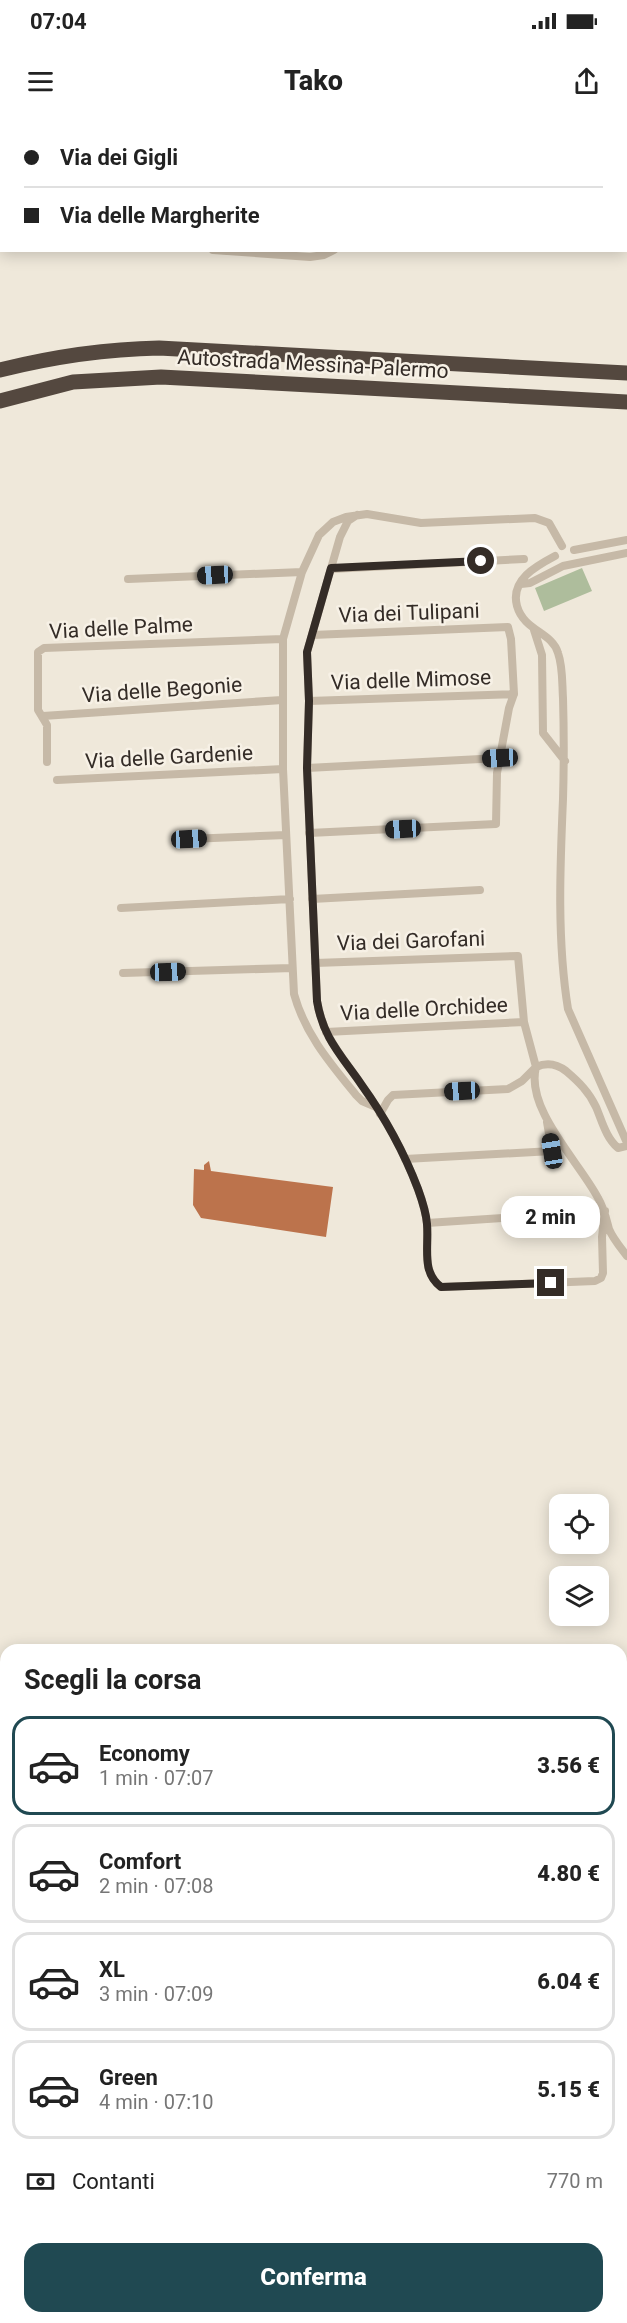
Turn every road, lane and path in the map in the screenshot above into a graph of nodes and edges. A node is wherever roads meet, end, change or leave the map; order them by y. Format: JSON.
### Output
{"nodes":[{"id":1,"x":241,"y":252,"type":"edge"},
{"id":2,"x":330,"y":252,"type":"edge"},
{"id":3,"x":0,"y":370,"type":"edge"},
{"id":4,"x":627,"y":373,"type":"edge"},
{"id":5,"x":0,"y":401,"type":"edge"},
{"id":6,"x":627,"y":402,"type":"edge"},
{"id":7,"x":357,"y":515,"type":"junction"},
{"id":8,"x":627,"y":540,"type":"edge"},
{"id":9,"x":562,"y":546,"type":"junction"},
{"id":10,"x":574,"y":550,"type":"junction"},
{"id":11,"x":627,"y":553,"type":"edge"},
{"id":12,"x":555,"y":556,"type":"junction"},
{"id":13,"x":524,"y":559,"type":"dead end"},
{"id":14,"x":573,"y":563,"type":"junction"},
{"id":15,"x":563,"y":566,"type":"junction"},
{"id":16,"x":331,"y":568,"type":"junction"},
{"id":17,"x":302,"y":572,"type":"junction"},
{"id":18,"x":128,"y":579,"type":"dead end"},
{"id":19,"x":521,"y":584,"type":"junction"},
{"id":20,"x":534,"y":630,"type":"junction"},
{"id":21,"x":312,"y":635,"type":"junction"},
{"id":22,"x":284,"y":639,"type":"junction"},
{"id":23,"x":514,"y":694,"type":"junction"},
{"id":24,"x":282,"y":700,"type":"junction"},
{"id":25,"x":309,"y":701,"type":"junction"},
{"id":26,"x":43,"y":716,"type":"junction"},
{"id":27,"x":500,"y":758,"type":"junction"},
{"id":28,"x":565,"y":761,"type":"junction"},
{"id":29,"x":47,"y":762,"type":"dead end"},
{"id":30,"x":307,"y":768,"type":"junction"},
{"id":31,"x":283,"y":769,"type":"junction"},
{"id":32,"x":57,"y":780,"type":"dead end"},
{"id":33,"x":309,"y":833,"type":"junction"},
{"id":34,"x":286,"y":835,"type":"junction"},
{"id":35,"x":189,"y":839,"type":"dead end"},
{"id":36,"x":480,"y":890,"type":"dead end"},
{"id":37,"x":290,"y":899,"type":"junction"},
{"id":38,"x":312,"y":899,"type":"junction"},
{"id":39,"x":121,"y":908,"type":"dead end"},
{"id":40,"x":315,"y":963,"type":"junction"},
{"id":41,"x":292,"y":968,"type":"junction"},
{"id":42,"x":123,"y":973,"type":"dead end"},
{"id":43,"x":524,"y":1022,"type":"junction"},
{"id":44,"x":326,"y":1032,"type":"junction"},
{"id":45,"x":536,"y":1067,"type":"junction"},
{"id":46,"x":378,"y":1110,"type":"junction"},
{"id":47,"x":546,"y":1114,"type":"junction"},
{"id":48,"x":627,"y":1144,"type":"edge"},
{"id":49,"x":405,"y":1159,"type":"junction"},
{"id":50,"x":605,"y":1211,"type":"junction"},
{"id":51,"x":427,"y":1223,"type":"junction"},
{"id":52,"x":627,"y":1256,"type":"edge"}],
"edges":[{"from":1,"to":2,"type":"street"},
{"from":3,"to":4,"type":"highway","name":"Autostrada Messina-Palermo"},
{"from":5,"to":6,"type":"highway","name":"Autostrada Messina-Palermo"},
{"from":7,"to":9,"type":"street"},
{"from":7,"to":16,"type":"street"},
{"from":7,"to":17,"type":"street"},
{"from":8,"to":10,"type":"street"},
{"from":9,"to":10,"type":"street"},
{"from":9,"to":12,"type":"street"},
{"from":10,"to":14,"type":"street"},
{"from":11,"to":14,"type":"street"},
{"from":12,"to":15,"type":"street"},
{"from":12,"to":19,"type":"street"},
{"from":13,"to":16,"type":"street"},
{"from":14,"to":15,"type":"street"},
{"from":15,"to":19,"type":"street"},
{"from":16,"to":21,"type":"street"},
{"from":17,"to":18,"type":"street"},
{"from":17,"to":22,"type":"street"},
{"from":19,"to":20,"type":"street"},
{"from":20,"to":28,"type":"street"},
{"from":20,"to":28,"type":"street"},
{"from":21,"to":23,"type":"street","name":"Via dei Tulipani"},
{"from":21,"to":25,"type":"street"},
{"from":22,"to":24,"type":"street"},
{"from":22,"to":26,"type":"street","name":"Via delle Palme"},
{"from":23,"to":25,"type":"street","name":"Via delle Mimose"},
{"from":23,"to":27,"type":"street"},
{"from":24,"to":26,"type":"street","name":"Via delle Begonie"},
{"from":24,"to":31,"type":"street"},
{"from":25,"to":30,"type":"street"},
{"from":26,"to":29,"type":"street","name":"Via delle Palme"},
{"from":27,"to":30,"type":"street"},
{"from":27,"to":33,"type":"street"},
{"from":28,"to":48,"type":"street"},
{"from":30,"to":33,"type":"street"},
{"from":31,"to":32,"type":"street","name":"Via delle Gardenie"},
{"from":31,"to":34,"type":"street"},
{"from":33,"to":38,"type":"street"},
{"from":34,"to":35,"type":"street"},
{"from":34,"to":37,"type":"street"},
{"from":36,"to":38,"type":"street"},
{"from":37,"to":39,"type":"street"},
{"from":37,"to":41,"type":"street"},
{"from":38,"to":40,"type":"street"},
{"from":40,"to":43,"type":"street","name":"Via dei Garofani"},
{"from":40,"to":44,"type":"street"},
{"from":41,"to":42,"type":"street"},
{"from":41,"to":46,"type":"street"},
{"from":43,"to":44,"type":"street","name":"Via delle Orchidee"},
{"from":43,"to":45,"type":"street"},
{"from":44,"to":46,"type":"street"},
{"from":45,"to":46,"type":"street"},
{"from":45,"to":47,"type":"street"},
{"from":45,"to":48,"type":"street"},
{"from":46,"to":49,"type":"street"},
{"from":47,"to":49,"type":"street"},
{"from":47,"to":50,"type":"street"},
{"from":49,"to":51,"type":"street"},
{"from":50,"to":51,"type":"street"},
{"from":50,"to":51,"type":"street"},
{"from":50,"to":52,"type":"street"}]}
